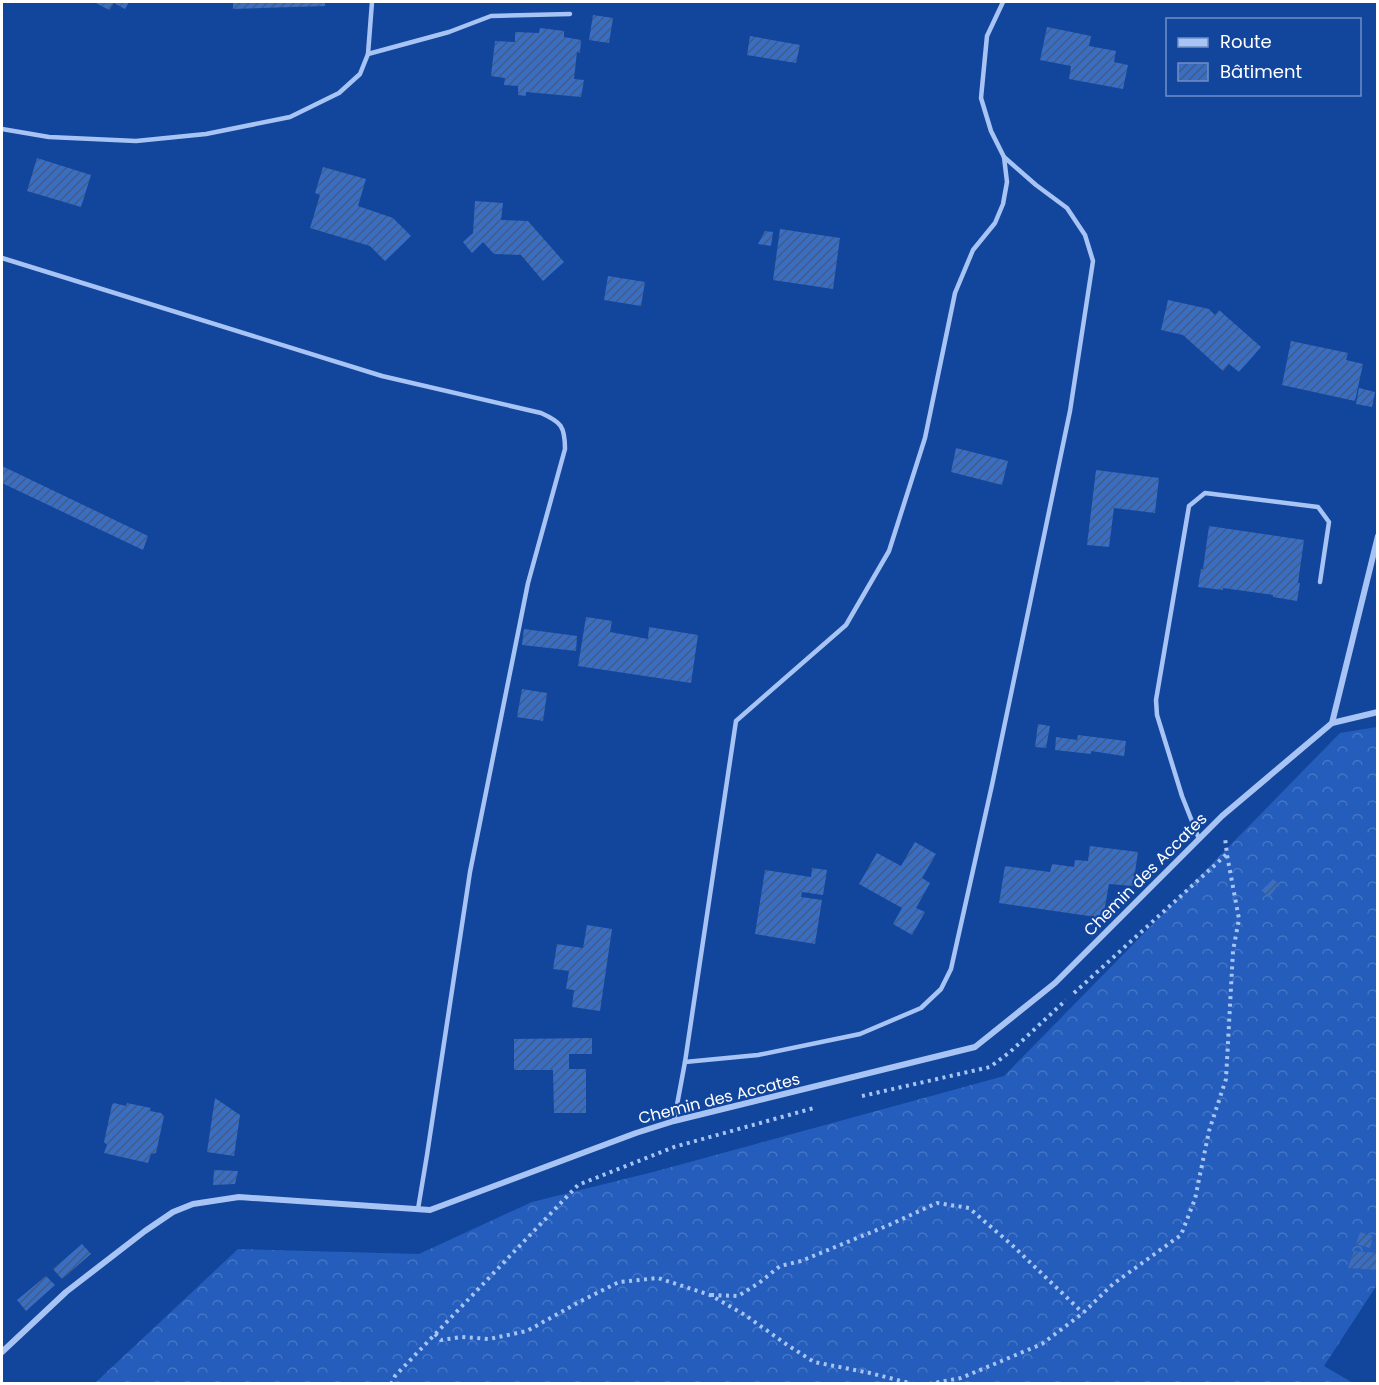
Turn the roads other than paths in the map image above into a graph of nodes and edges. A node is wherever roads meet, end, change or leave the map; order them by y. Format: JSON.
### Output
{"nodes":[{"id":1,"x":372,"y":2,"type":"edge"},
{"id":2,"x":1003,"y":2,"type":"edge"},
{"id":3,"x":570,"y":14,"type":"dead end"},
{"id":4,"x":368,"y":54,"type":"junction"},
{"id":5,"x":2,"y":129,"type":"edge"},
{"id":6,"x":1004,"y":157,"type":"junction"},
{"id":7,"x":2,"y":258,"type":"edge"},
{"id":8,"x":1377,"y":536,"type":"edge"},
{"id":9,"x":1320,"y":582,"type":"dead end"},
{"id":10,"x":1377,"y":712,"type":"edge"},
{"id":11,"x":1332,"y":723,"type":"junction"},
{"id":12,"x":1199,"y":839,"type":"junction"},
{"id":13,"x":686,"y":1062,"type":"junction"},
{"id":14,"x":675,"y":1121,"type":"junction"},
{"id":15,"x":418,"y":1209,"type":"junction"},
{"id":16,"x":2,"y":1352,"type":"edge"}],
"edges":[{"from":1,"to":4,"type":"lane"},
{"from":2,"to":6,"type":"lane"},
{"from":3,"to":4,"type":"lane"},
{"from":4,"to":5,"type":"lane"},
{"from":6,"to":13,"type":"lane"},
{"from":6,"to":13,"type":"lane"},
{"from":7,"to":15,"type":"lane"},
{"from":8,"to":11,"type":"street"},
{"from":9,"to":12,"type":"lane"},
{"from":10,"to":11,"type":"street","name":"Chemin des Accates"},
{"from":11,"to":12,"type":"street","name":"Chemin des Accates"},
{"from":12,"to":14,"type":"street","name":"Chemin des Accates"},
{"from":13,"to":14,"type":"lane"},
{"from":14,"to":15,"type":"street","name":"Chemin des Accates"},
{"from":15,"to":16,"type":"street","name":"Chemin des Accates"}]}
